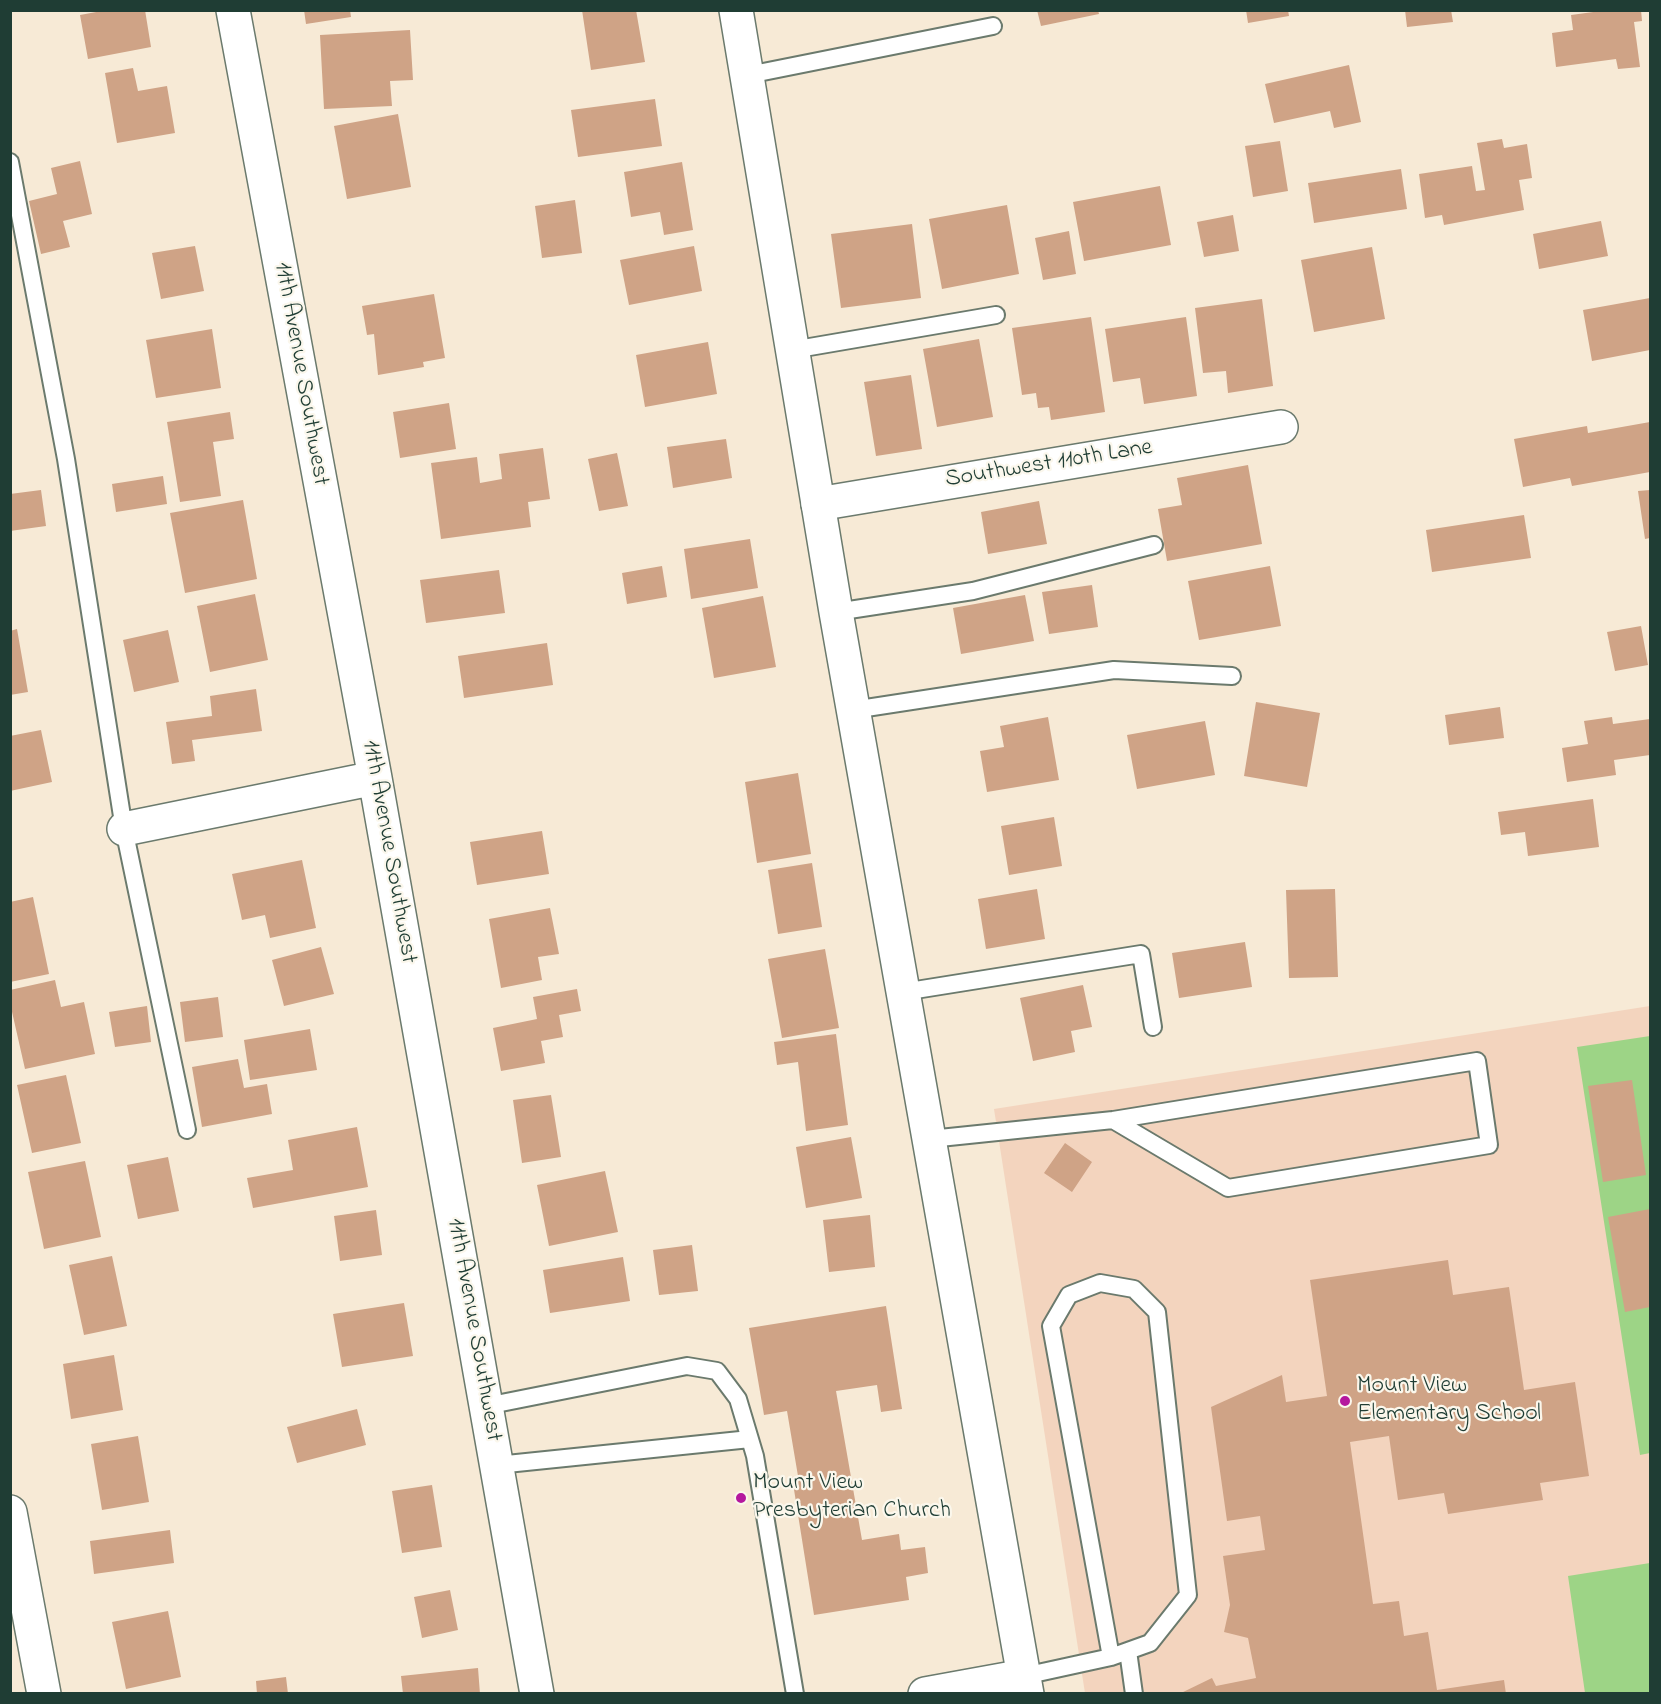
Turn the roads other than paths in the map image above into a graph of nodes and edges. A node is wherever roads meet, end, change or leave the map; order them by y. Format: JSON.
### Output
{"nodes":[{"id":1,"x":233,"y":10,"type":"edge"},
{"id":2,"x":736,"y":10,"type":"edge"},
{"id":3,"x":993,"y":26,"type":"dead end"},
{"id":4,"x":747,"y":75,"type":"junction"},
{"id":5,"x":10,"y":162,"type":"edge"},
{"id":6,"x":996,"y":315,"type":"dead end"},
{"id":7,"x":792,"y":350,"type":"junction"},
{"id":8,"x":1281,"y":427,"type":"dead end"},
{"id":9,"x":818,"y":504,"type":"junction"},
{"id":10,"x":1154,"y":545,"type":"dead end"},
{"id":11,"x":836,"y":612,"type":"junction"},
{"id":12,"x":1232,"y":676,"type":"dead end"},
{"id":13,"x":854,"y":710,"type":"junction"},
{"id":14,"x":375,"y":778,"type":"junction"},
{"id":15,"x":124,"y":829,"type":"junction"},
{"id":16,"x":903,"y":992,"type":"junction"},
{"id":17,"x":1153,"y":1028,"type":"dead end"},
{"id":18,"x":1113,"y":1120,"type":"junction"},
{"id":19,"x":187,"y":1130,"type":"dead end"},
{"id":20,"x":930,"y":1139,"type":"junction"},
{"id":21,"x":486,"y":1406,"type":"junction"},
{"id":22,"x":750,"y":1439,"type":"junction"},
{"id":23,"x":497,"y":1465,"type":"junction"},
{"id":24,"x":10,"y":1512,"type":"edge"},
{"id":25,"x":1128,"y":1651,"type":"junction"},
{"id":26,"x":1111,"y":1657,"type":"junction"},
{"id":27,"x":1026,"y":1685,"type":"edge"},
{"id":28,"x":44,"y":1694,"type":"edge"},
{"id":29,"x":537,"y":1694,"type":"edge"},
{"id":30,"x":795,"y":1694,"type":"edge"},
{"id":31,"x":925,"y":1694,"type":"edge"},
{"id":32,"x":1134,"y":1694,"type":"edge"}],
"edges":[{"from":1,"to":14,"type":"street","name":"11th Avenue Southwest"},
{"from":2,"to":4,"type":"street"},
{"from":3,"to":4,"type":"lane"},
{"from":4,"to":7,"type":"street"},
{"from":5,"to":15,"type":"lane"},
{"from":6,"to":7,"type":"lane"},
{"from":7,"to":9,"type":"street"},
{"from":8,"to":9,"type":"street","name":"Southwest 110th Lane"},
{"from":9,"to":11,"type":"street"},
{"from":10,"to":11,"type":"lane"},
{"from":11,"to":13,"type":"street"},
{"from":12,"to":13,"type":"lane"},
{"from":13,"to":16,"type":"street"},
{"from":14,"to":15,"type":"street"},
{"from":14,"to":21,"type":"street","name":"11th Avenue Southwest"},
{"from":15,"to":19,"type":"lane"},
{"from":16,"to":17,"type":"lane"},
{"from":16,"to":20,"type":"street"},
{"from":18,"to":18,"type":"lane"},
{"from":18,"to":20,"type":"lane"},
{"from":20,"to":27,"type":"street"},
{"from":21,"to":22,"type":"lane"},
{"from":21,"to":23,"type":"street","name":"11th Avenue Southwest"},
{"from":22,"to":23,"type":"lane"},
{"from":22,"to":30,"type":"lane"},
{"from":23,"to":29,"type":"street","name":"11th Avenue Southwest"},
{"from":24,"to":28,"type":"street"},
{"from":25,"to":26,"type":"lane"},
{"from":25,"to":26,"type":"lane"},
{"from":25,"to":32,"type":"lane"},
{"from":26,"to":27,"type":"lane"},
{"from":27,"to":31,"type":"street"}]}
